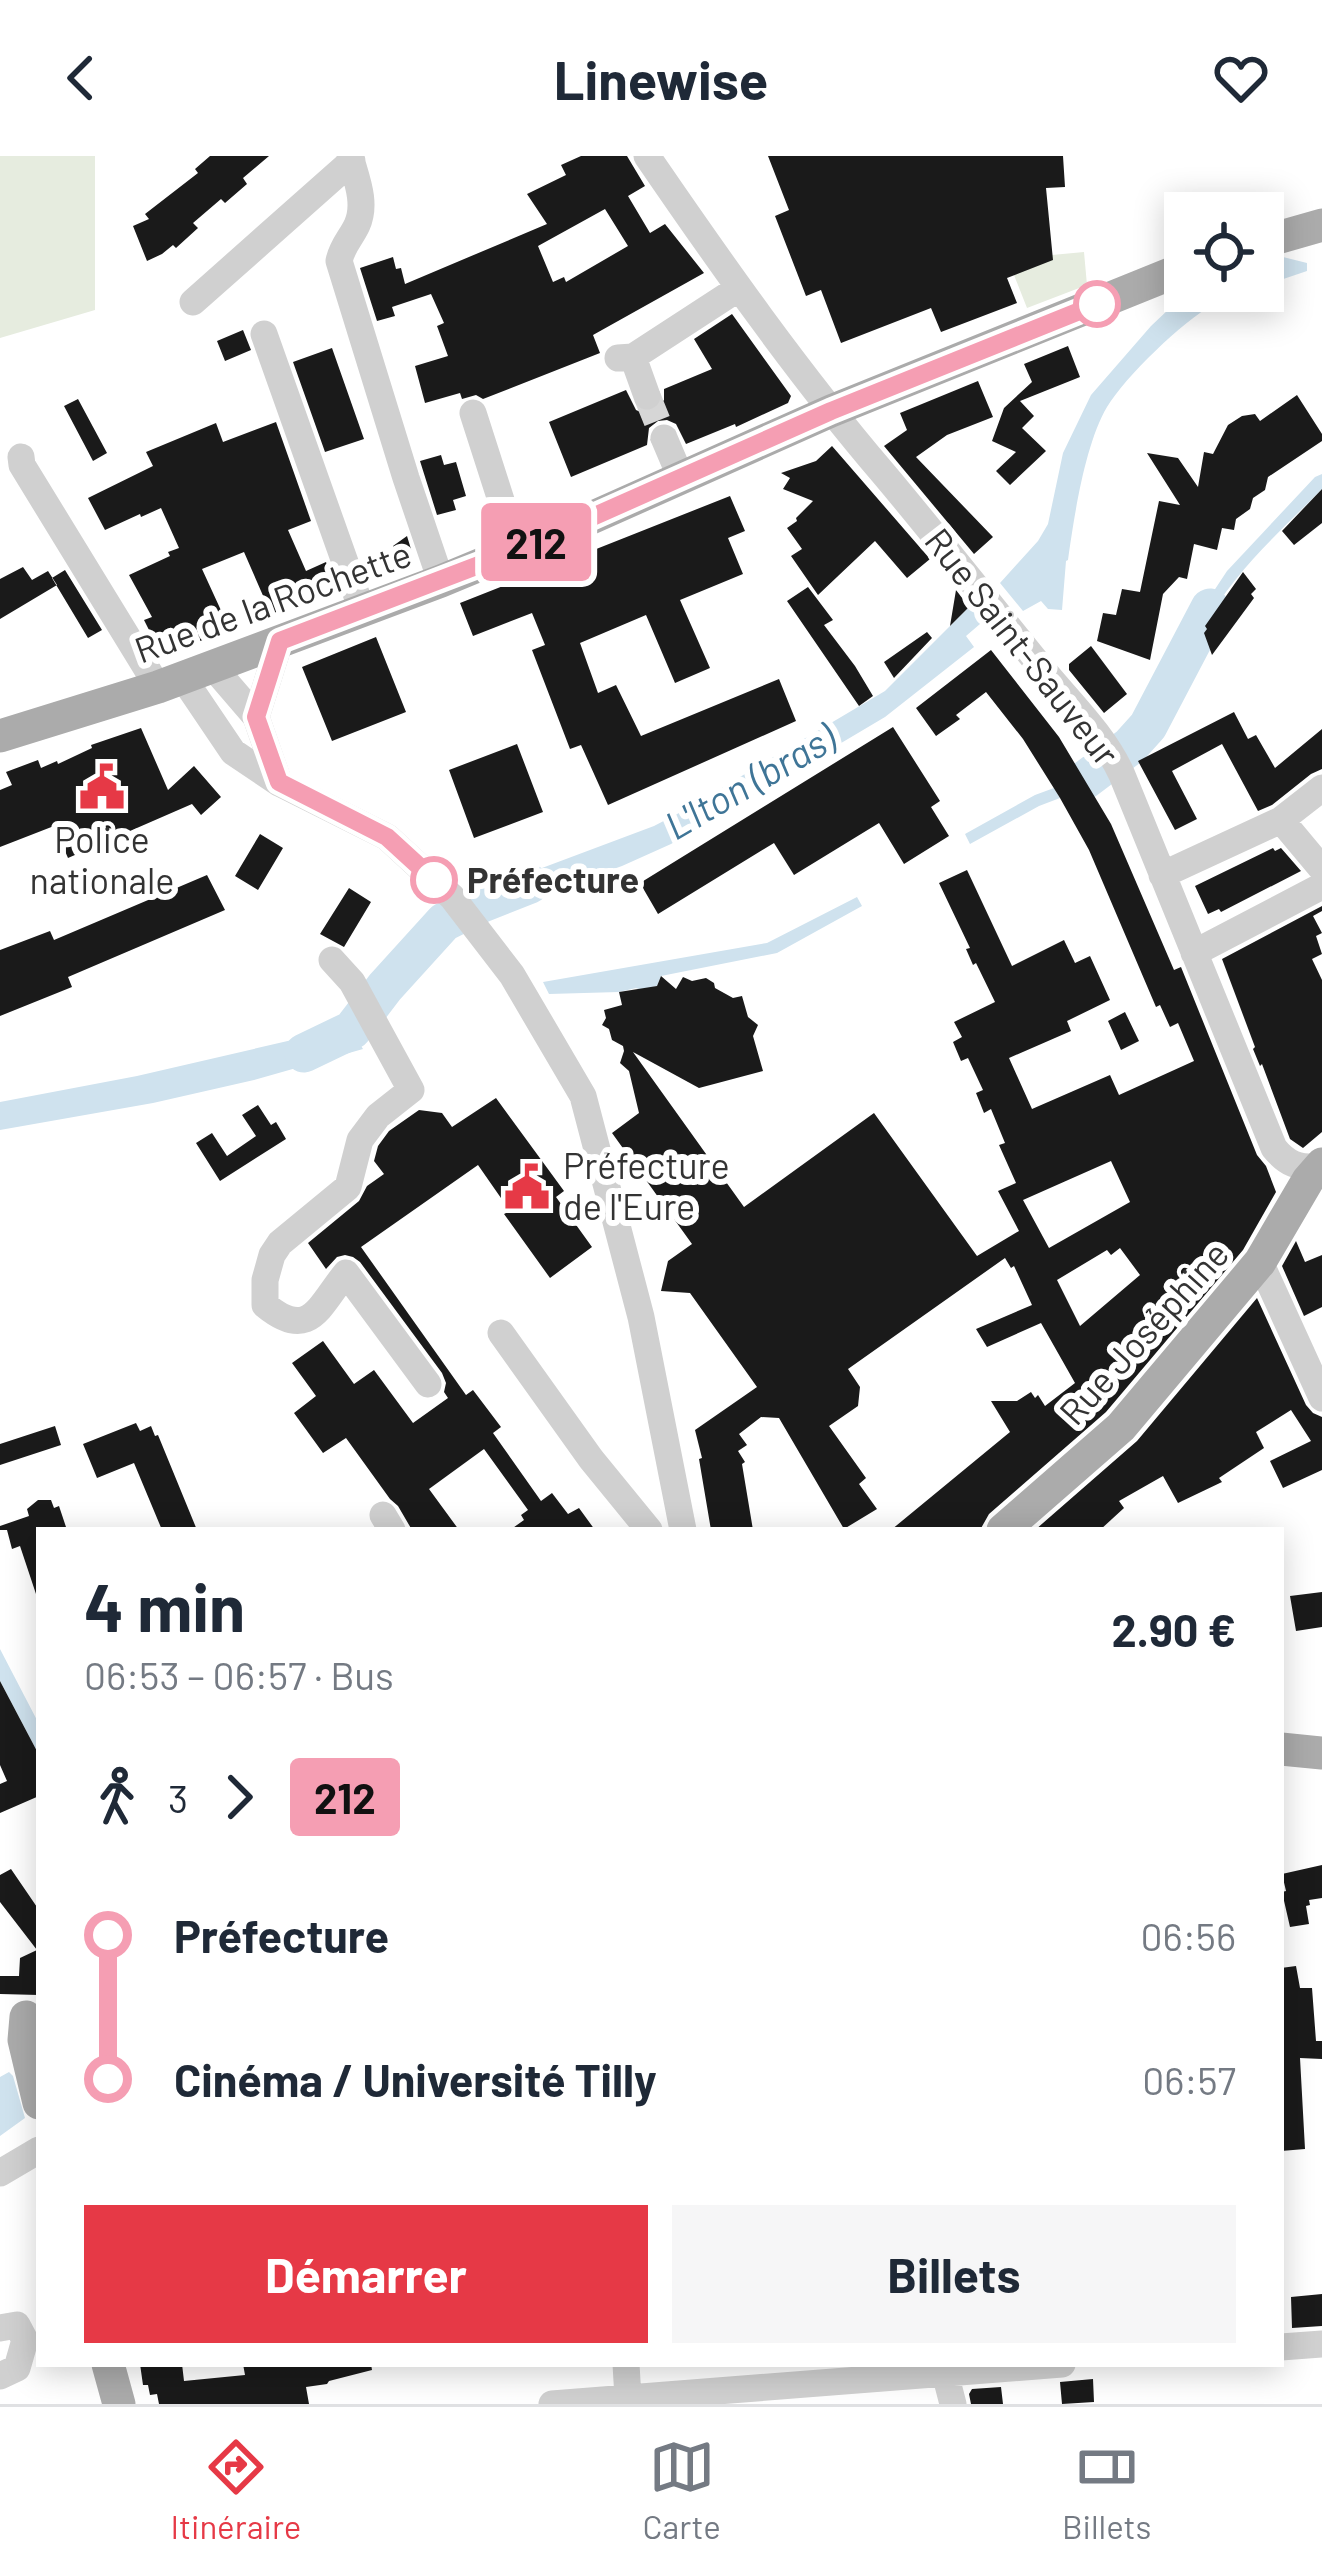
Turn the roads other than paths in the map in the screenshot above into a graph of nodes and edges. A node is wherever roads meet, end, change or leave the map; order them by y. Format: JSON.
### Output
{"nodes":[{"id":1,"x":646,"y":156,"type":"edge"},
{"id":2,"x":351,"y":159,"type":"edge"},
{"id":3,"x":1322,"y":225,"type":"edge"},
{"id":4,"x":1284,"y":236,"type":"edge"},
{"id":5,"x":1164,"y":276,"type":"edge"},
{"id":6,"x":740,"y":288,"type":"junction"},
{"id":7,"x":193,"y":302,"type":"dead end"},
{"id":8,"x":264,"y":334,"type":"dead end"},
{"id":9,"x":646,"y":396,"type":"tunnel mouth"},
{"id":10,"x":831,"y":411,"type":"junction"},
{"id":11,"x":473,"y":413,"type":"dead end"},
{"id":12,"x":664,"y":438,"type":"tunnel mouth"},
{"id":13,"x":21,"y":457,"type":"dead end"},
{"id":14,"x":680,"y":478,"type":"junction"},
{"id":15,"x":518,"y":550,"type":"junction"},
{"id":16,"x":441,"y":581,"type":"junction"},
{"id":17,"x":362,"y":610,"type":"junction"},
{"id":18,"x":280,"y":641,"type":"junction"},
{"id":19,"x":185,"y":677,"type":"junction"},
{"id":20,"x":256,"y":717,"type":"junction"},
{"id":21,"x":0,"y":736,"type":"edge"},
{"id":22,"x":279,"y":782,"type":"junction"},
{"id":23,"x":1322,"y":788,"type":"edge"},
{"id":24,"x":1281,"y":820,"type":"junction"},
{"id":25,"x":1322,"y":869,"type":"edge"},
{"id":26,"x":1162,"y":875,"type":"junction"},
{"id":27,"x":1322,"y":886,"type":"edge"},
{"id":28,"x":1194,"y":953,"type":"junction"},
{"id":29,"x":332,"y":960,"type":"dead end"},
{"id":30,"x":1320,"y":1166,"type":"edge"},
{"id":31,"x":1260,"y":1262,"type":"junction"},
{"id":32,"x":501,"y":1333,"type":"dead end"},
{"id":33,"x":428,"y":1384,"type":"dead end"},
{"id":34,"x":1322,"y":1398,"type":"edge"},
{"id":35,"x":648,"y":1527,"type":"edge"},
{"id":36,"x":683,"y":1527,"type":"edge"},
{"id":37,"x":1006,"y":1527,"type":"edge"},
{"id":38,"x":1284,"y":1748,"type":"edge"},
{"id":39,"x":1322,"y":1753,"type":"edge"},
{"id":40,"x":21,"y":2028,"type":"edge"},
{"id":41,"x":36,"y":2091,"type":"edge"},
{"id":42,"x":0,"y":2328,"type":"edge"},
{"id":43,"x":1322,"y":2344,"type":"edge"},
{"id":44,"x":1284,"y":2348,"type":"edge"},
{"id":45,"x":109,"y":2367,"type":"edge"},
{"id":46,"x":626,"y":2367,"type":"edge"},
{"id":47,"x":1023,"y":2367,"type":"edge"},
{"id":48,"x":841,"y":2372,"type":"edge"},
{"id":49,"x":945,"y":2373,"type":"junction"},
{"id":50,"x":0,"y":2376,"type":"edge"},
{"id":51,"x":628,"y":2398,"type":"junction"},
{"id":52,"x":119,"y":2404,"type":"edge"},
{"id":53,"x":552,"y":2404,"type":"edge"},
{"id":54,"x":953,"y":2404,"type":"edge"}],
"edges":[{"from":1,"to":6,"type":"street","name":"Rue Saint-Sauveur"},
{"from":2,"to":7,"type":"street"},
{"from":2,"to":16,"type":"street"},
{"from":3,"to":4,"type":"main road"},
{"from":5,"to":10,"type":"main road","name":"Rue de la Rochette"},
{"from":6,"to":9,"type":"street"},
{"from":6,"to":10,"type":"street","name":"Rue Saint-Sauveur"},
{"from":8,"to":17,"type":"street"},
{"from":10,"to":14,"type":"main road","name":"Rue de la Rochette"},
{"from":10,"to":26,"type":"street","name":"Rue Saint-Sauveur"},
{"from":11,"to":15,"type":"street"},
{"from":12,"to":14,"type":"street"},
{"from":13,"to":19,"type":"street"},
{"from":14,"to":15,"type":"main road","name":"Rue de la Rochette"},
{"from":15,"to":16,"type":"main road","name":"Rue de la Rochette"},
{"from":16,"to":17,"type":"main road","name":"Rue de la Rochette"},
{"from":17,"to":18,"type":"main road","name":"Rue de la Rochette"},
{"from":18,"to":19,"type":"main road","name":"Rue de la Rochette"},
{"from":18,"to":20,"type":"street"},
{"from":19,"to":20,"type":"street"},
{"from":19,"to":21,"type":"main road","name":"Rue de la Rochette"},
{"from":19,"to":22,"type":"street"},
{"from":20,"to":22,"type":"street"},
{"from":22,"to":36,"type":"street"},
{"from":23,"to":24,"type":"street"},
{"from":24,"to":25,"type":"street"},
{"from":24,"to":26,"type":"street"},
{"from":26,"to":28,"type":"street","name":"Rue Saint-Sauveur"},
{"from":27,"to":28,"type":"street"},
{"from":28,"to":30,"type":"street","name":"Rue Saint-Sauveur"},
{"from":29,"to":33,"type":"street"},
{"from":30,"to":31,"type":"main road","name":"Rue Joséphine"},
{"from":31,"to":34,"type":"street"},
{"from":31,"to":37,"type":"main road","name":"Rue Joséphine"},
{"from":32,"to":35,"type":"street"},
{"from":38,"to":39,"type":"main road"},
{"from":40,"to":41,"type":"main road"},
{"from":42,"to":50,"type":"street"},
{"from":43,"to":44,"type":"street"},
{"from":45,"to":52,"type":"main road"},
{"from":46,"to":51,"type":"street"},
{"from":47,"to":49,"type":"street"},
{"from":48,"to":49,"type":"street"},
{"from":48,"to":51,"type":"street"},
{"from":49,"to":54,"type":"street"},
{"from":51,"to":53,"type":"street"}]}
